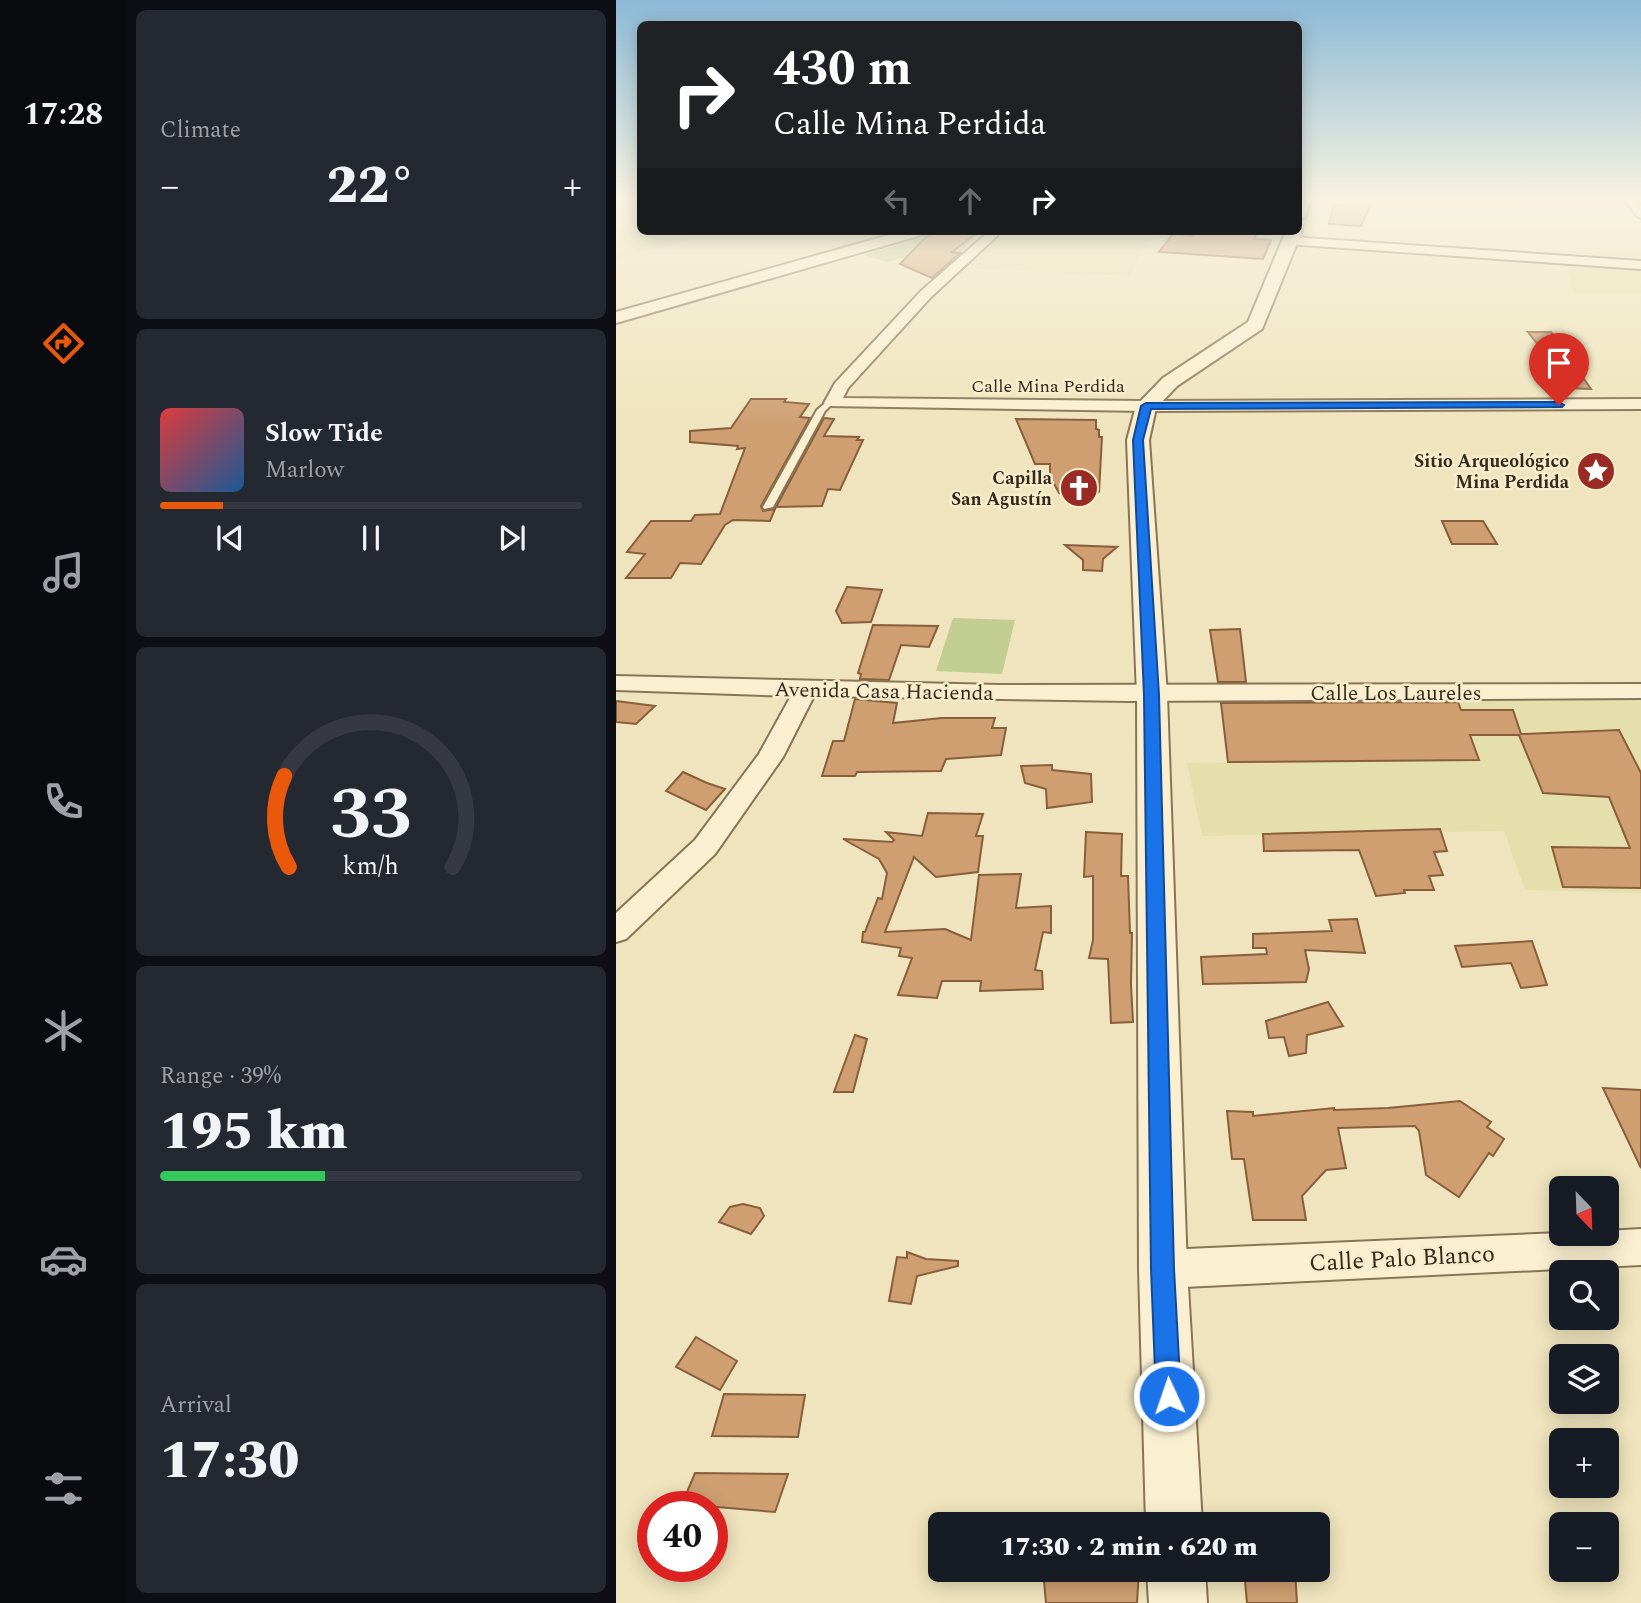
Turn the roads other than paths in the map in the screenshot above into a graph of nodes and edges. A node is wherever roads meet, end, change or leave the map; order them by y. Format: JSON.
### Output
{"nodes":[{"id":1,"x":767,"y":275,"type":"edge"},
{"id":2,"x":948,"y":275,"type":"edge"},
{"id":3,"x":1276,"y":275,"type":"edge"},
{"id":4,"x":616,"y":318,"type":"edge"},
{"id":5,"x":832,"y":402,"type":"junction"},
{"id":6,"x":1641,"y":404,"type":"edge"},
{"id":7,"x":1146,"y":406,"type":"junction"},
{"id":8,"x":768,"y":508,"type":"dead end"},
{"id":9,"x":616,"y":683,"type":"edge"},
{"id":10,"x":805,"y":691,"type":"junction"},
{"id":11,"x":1641,"y":691,"type":"edge"},
{"id":12,"x":1152,"y":695,"type":"junction"},
{"id":13,"x":616,"y":931,"type":"edge"},
{"id":14,"x":1641,"y":1247,"type":"edge"},
{"id":15,"x":1163,"y":1269,"type":"junction"},
{"id":16,"x":1173,"y":1512,"type":"edge"},
{"id":17,"x":1177,"y":1582,"type":"edge"},
{"id":18,"x":1178,"y":1603,"type":"edge"}],
"edges":[{"from":1,"to":4,"type":"street"},
{"from":2,"to":5,"type":"street"},
{"from":3,"to":7,"type":"street"},
{"from":5,"to":7,"type":"street","name":"Calle Mina Perdida"},
{"from":5,"to":8,"type":"lane"},
{"from":6,"to":7,"type":"street","name":"Calle Mina Perdida"},
{"from":7,"to":12,"type":"street"},
{"from":9,"to":10,"type":"street","name":"Avenida Casa Hacienda"},
{"from":10,"to":12,"type":"street","name":"Avenida Casa Hacienda"},
{"from":10,"to":13,"type":"street"},
{"from":11,"to":12,"type":"street","name":"Calle Los Laureles"},
{"from":12,"to":15,"type":"street"},
{"from":14,"to":15,"type":"street","name":"Calle Palo Blanco"},
{"from":15,"to":16,"type":"street"},
{"from":17,"to":18,"type":"street"}]}
